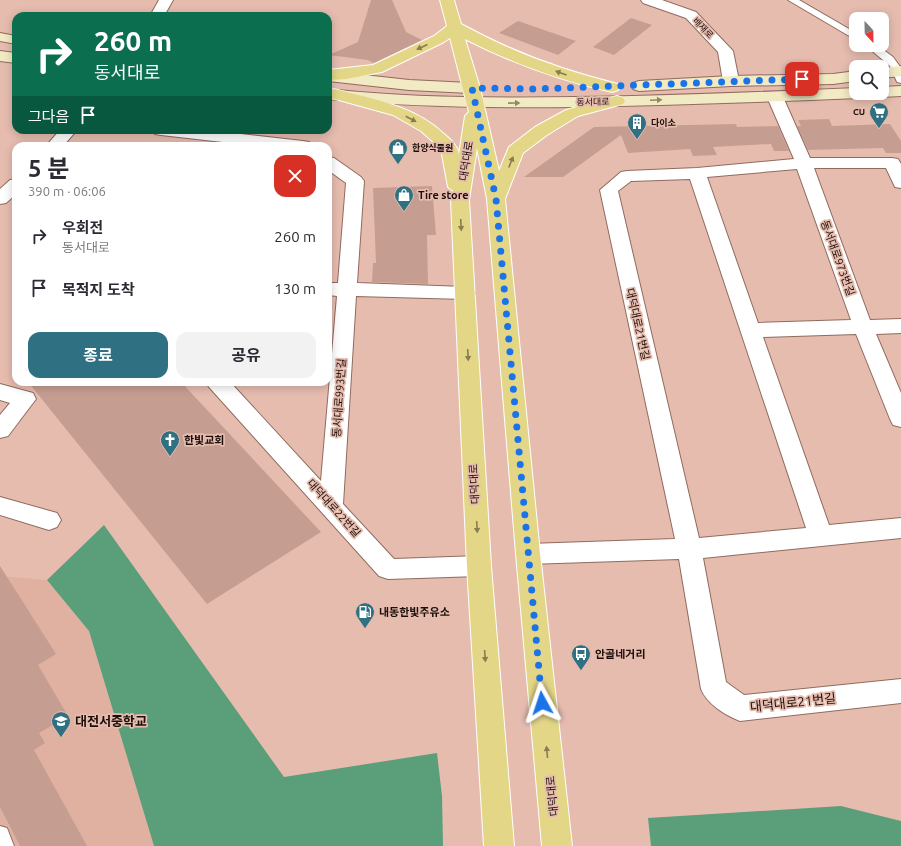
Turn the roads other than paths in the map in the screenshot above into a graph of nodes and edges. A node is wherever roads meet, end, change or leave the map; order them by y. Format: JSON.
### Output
{"nodes":[{"id":1,"x":166,"y":0,"type":"edge"},
{"id":2,"x":447,"y":0,"type":"edge"},
{"id":3,"x":648,"y":0,"type":"edge"},
{"id":4,"x":793,"y":0,"type":"edge"},
{"id":5,"x":159,"y":12,"type":"edge"},
{"id":6,"x":455,"y":27,"type":"junction"},
{"id":7,"x":849,"y":33,"type":"edge"},
{"id":8,"x":0,"y":38,"type":"edge"},
{"id":9,"x":12,"y":40,"type":"edge"},
{"id":10,"x":880,"y":52,"type":"edge"},
{"id":11,"x":0,"y":56,"type":"edge"},
{"id":12,"x":12,"y":58,"type":"edge"},
{"id":13,"x":889,"y":74,"type":"edge"},
{"id":14,"x":901,"y":74,"type":"edge"},
{"id":15,"x":332,"y":76,"type":"edge"},
{"id":16,"x":332,"y":76,"type":"edge"},
{"id":17,"x":849,"y":77,"type":"edge"},
{"id":18,"x":731,"y":81,"type":"junction"},
{"id":19,"x":901,"y":91,"type":"edge"},
{"id":20,"x":889,"y":92,"type":"edge"},
{"id":21,"x":849,"y":93,"type":"edge"},
{"id":22,"x":332,"y":94,"type":"edge"},
{"id":23,"x":332,"y":94,"type":"edge"},
{"id":24,"x":614,"y":94,"type":"junction"},
{"id":25,"x":474,"y":96,"type":"junction"},
{"id":26,"x":775,"y":97,"type":"junction"},
{"id":27,"x":65,"y":134,"type":"edge"},
{"id":28,"x":178,"y":134,"type":"edge"},
{"id":29,"x":191,"y":137,"type":"edge"},
{"id":30,"x":58,"y":142,"type":"edge"},
{"id":31,"x":253,"y":142,"type":"edge"},
{"id":32,"x":804,"y":163,"type":"junction"},
{"id":33,"x":332,"y":165,"type":"edge"},
{"id":34,"x":697,"y":172,"type":"junction"},
{"id":35,"x":901,"y":183,"type":"edge"},
{"id":36,"x":12,"y":188,"type":"edge"},
{"id":37,"x":0,"y":199,"type":"edge"},
{"id":38,"x":496,"y":199,"type":"junction"},
{"id":39,"x":460,"y":200,"type":"junction"},
{"id":40,"x":337,"y":290,"type":"edge"},
{"id":41,"x":465,"y":293,"type":"junction"},
{"id":42,"x":901,"y":326,"type":"edge"},
{"id":43,"x":863,"y":327,"type":"junction"},
{"id":44,"x":750,"y":330,"type":"junction"},
{"id":45,"x":221,"y":386,"type":"edge"},
{"id":46,"x":0,"y":392,"type":"edge"},
{"id":47,"x":901,"y":419,"type":"edge"},
{"id":48,"x":0,"y":430,"type":"edge"},
{"id":49,"x":331,"y":505,"type":"junction"},
{"id":50,"x":0,"y":506,"type":"edge"},
{"id":51,"x":49,"y":520,"type":"dead end"},
{"id":52,"x":901,"y":528,"type":"edge"},
{"id":53,"x":820,"y":535,"type":"junction"},
{"id":54,"x":689,"y":549,"type":"junction"},
{"id":55,"x":528,"y":554,"type":"junction"},
{"id":56,"x":479,"y":566,"type":"junction"},
{"id":57,"x":901,"y":691,"type":"edge"},
{"id":58,"x":0,"y":835,"type":"edge"},
{"id":59,"x":5,"y":846,"type":"edge"},
{"id":60,"x":499,"y":846,"type":"edge"},
{"id":61,"x":557,"y":846,"type":"edge"}],
"edges":[{"from":1,"to":5,"type":"street"},
{"from":2,"to":6,"type":"main road"},
{"from":3,"to":18,"type":"street","name":"배재로"},
{"from":4,"to":7,"type":"lane"},
{"from":6,"to":15,"type":"main road","one_way":true},
{"from":24,"to":6,"type":"main road","one_way":true},
{"from":6,"to":25,"type":"main road"},
{"from":8,"to":9,"type":"street"},
{"from":10,"to":14,"type":"lane"},
{"from":11,"to":12,"type":"street"},
{"from":13,"to":14,"type":"street"},
{"from":16,"to":25,"type":"street","name":"동서대로"},
{"from":17,"to":18,"type":"street","name":"동서대로"},
{"from":18,"to":24,"type":"street","name":"동서대로"},
{"from":19,"to":20,"type":"street"},
{"from":21,"to":26,"type":"street","name":"동서대로"},
{"from":22,"to":25,"type":"street","name":"동서대로"},
{"from":23,"to":39,"type":"main road","one_way":true},
{"from":24,"to":25,"type":"street","name":"동서대로"},
{"from":24,"to":26,"type":"street","name":"동서대로","one_way":true},
{"from":38,"to":24,"type":"main road","one_way":true},
{"from":25,"to":38,"type":"main road","name":"대덕대로"},
{"from":25,"to":39,"type":"main road","name":"대덕대로"},
{"from":26,"to":32,"type":"street","name":"동서대로973번길"},
{"from":27,"to":30,"type":"street"},
{"from":28,"to":29,"type":"street"},
{"from":29,"to":31,"type":"street"},
{"from":32,"to":34,"type":"street","name":"대덕대로21번길"},
{"from":32,"to":35,"type":"street","name":"대덕대로21번길"},
{"from":32,"to":43,"type":"street","name":"동서대로973번길"},
{"from":33,"to":40,"type":"street","name":"동서대로993번길"},
{"from":34,"to":44,"type":"street"},
{"from":34,"to":54,"type":"street","name":"대덕대로21번길"},
{"from":36,"to":37,"type":"street"},
{"from":38,"to":55,"type":"main road","name":"대덕대로"},
{"from":39,"to":41,"type":"main road","name":"대덕대로","one_way":true},
{"from":40,"to":41,"type":"street"},
{"from":40,"to":49,"type":"street","name":"동서대로993번길"},
{"from":41,"to":56,"type":"main road","name":"대덕대로","one_way":true},
{"from":42,"to":43,"type":"street"},
{"from":43,"to":44,"type":"street"},
{"from":43,"to":47,"type":"street","name":"동서대로973번길"},
{"from":44,"to":53,"type":"street"},
{"from":45,"to":49,"type":"street","name":"대덕대로22번길"},
{"from":46,"to":48,"type":"street"},
{"from":49,"to":56,"type":"street","name":"대덕대로22번길"},
{"from":50,"to":51,"type":"street"},
{"from":52,"to":53,"type":"street"},
{"from":53,"to":54,"type":"street"},
{"from":54,"to":55,"type":"street"},
{"from":54,"to":57,"type":"street","name":"대덕대로21번길"},
{"from":61,"to":55,"type":"main road","name":"대덕대로","one_way":true},
{"from":56,"to":60,"type":"main road","name":"대덕대로","one_way":true},
{"from":58,"to":59,"type":"lane"}]}
